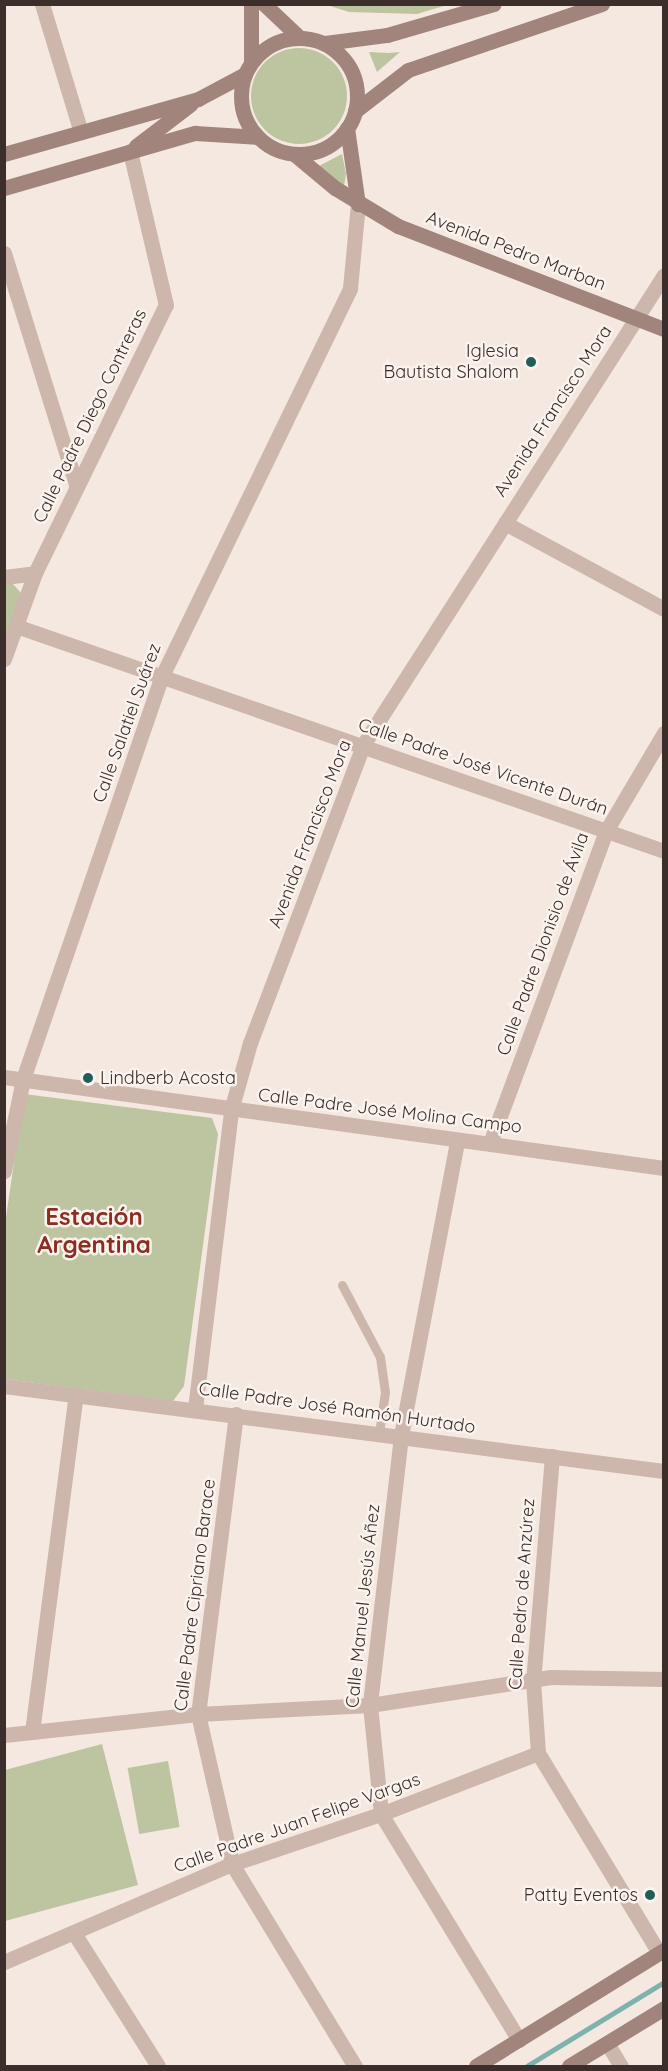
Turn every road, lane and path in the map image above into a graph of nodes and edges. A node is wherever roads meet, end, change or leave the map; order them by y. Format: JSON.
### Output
{"nodes":[{"id":1,"x":42,"y":4,"type":"edge"},
{"id":2,"x":251,"y":4,"type":"edge"},
{"id":3,"x":264,"y":4,"type":"edge"},
{"id":4,"x":494,"y":4,"type":"edge"},
{"id":5,"x":602,"y":4,"type":"edge"},
{"id":6,"x":299,"y":37,"type":"junction"},
{"id":7,"x":325,"y":43,"type":"junction"},
{"id":8,"x":248,"y":68,"type":"junction"},
{"id":9,"x":198,"y":99,"type":"junction"},
{"id":10,"x":355,"y":111,"type":"junction"},
{"id":11,"x":347,"y":128,"type":"junction"},
{"id":12,"x":81,"y":132,"type":"junction"},
{"id":13,"x":258,"y":137,"type":"junction"},
{"id":14,"x":130,"y":151,"type":"junction"},
{"id":15,"x":4,"y":154,"type":"edge"},
{"id":16,"x":294,"y":154,"type":"junction"},
{"id":17,"x":4,"y":188,"type":"edge"},
{"id":18,"x":358,"y":204,"type":"junction"},
{"id":19,"x":4,"y":253,"type":"edge"},
{"id":20,"x":663,"y":275,"type":"edge"},
{"id":21,"x":636,"y":318,"type":"junction"},
{"id":22,"x":663,"y":329,"type":"edge"},
{"id":23,"x":77,"y":487,"type":"junction"},
{"id":24,"x":505,"y":523,"type":"junction"},
{"id":25,"x":35,"y":573,"type":"junction"},
{"id":26,"x":4,"y":577,"type":"edge"},
{"id":27,"x":663,"y":609,"type":"edge"},
{"id":28,"x":16,"y":626,"type":"junction"},
{"id":29,"x":4,"y":659,"type":"edge"},
{"id":30,"x":161,"y":678,"type":"junction"},
{"id":31,"x":663,"y":734,"type":"edge"},
{"id":32,"x":363,"y":745,"type":"junction"},
{"id":33,"x":606,"y":831,"type":"junction"},
{"id":34,"x":663,"y":851,"type":"edge"},
{"id":35,"x":4,"y":1077,"type":"edge"},
{"id":36,"x":23,"y":1079,"type":"junction"},
{"id":37,"x":231,"y":1110,"type":"junction"},
{"id":38,"x":457,"y":1142,"type":"junction"},
{"id":39,"x":490,"y":1143,"type":"junction"},
{"id":40,"x":663,"y":1168,"type":"edge"},
{"id":41,"x":4,"y":1171,"type":"edge"},
{"id":42,"x":342,"y":1285,"type":"dead end"},
{"id":43,"x":4,"y":1386,"type":"edge"},
{"id":44,"x":76,"y":1394,"type":"junction"},
{"id":45,"x":195,"y":1409,"type":"junction"},
{"id":46,"x":236,"y":1414,"type":"junction"},
{"id":47,"x":378,"y":1433,"type":"junction"},
{"id":48,"x":401,"y":1436,"type":"junction"},
{"id":49,"x":552,"y":1456,"type":"junction"},
{"id":50,"x":663,"y":1471,"type":"edge"},
{"id":51,"x":663,"y":1679,"type":"edge"},
{"id":52,"x":533,"y":1681,"type":"junction"},
{"id":53,"x":370,"y":1705,"type":"junction"},
{"id":54,"x":198,"y":1714,"type":"junction"},
{"id":55,"x":32,"y":1732,"type":"junction"},
{"id":56,"x":4,"y":1735,"type":"edge"},
{"id":57,"x":538,"y":1753,"type":"junction"},
{"id":58,"x":381,"y":1815,"type":"junction"},
{"id":59,"x":232,"y":1864,"type":"junction"},
{"id":60,"x":74,"y":1933,"type":"junction"},
{"id":61,"x":661,"y":1952,"type":"edge"},
{"id":62,"x":4,"y":1962,"type":"edge"},
{"id":63,"x":663,"y":2008,"type":"edge"},
{"id":64,"x":519,"y":2040,"type":"junction"},
{"id":65,"x":607,"y":2043,"type":"junction"},
{"id":66,"x":158,"y":2067,"type":"edge"},
{"id":67,"x":355,"y":2067,"type":"edge"},
{"id":68,"x":476,"y":2067,"type":"edge"},
{"id":69,"x":569,"y":2067,"type":"edge"},
{"id":70,"x":621,"y":2067,"type":"edge"}],
"edges":[{"from":1,"to":12,"type":"street"},
{"from":2,"to":8,"type":"main road"},
{"from":3,"to":6,"type":"main road"},
{"from":4,"to":7,"type":"main road"},
{"from":5,"to":10,"type":"main road"},
{"from":6,"to":7,"type":"main road"},
{"from":6,"to":8,"type":"main road"},
{"from":7,"to":10,"type":"main road"},
{"from":8,"to":9,"type":"main road"},
{"from":8,"to":13,"type":"main road"},
{"from":9,"to":12,"type":"main road"},
{"from":9,"to":14,"type":"main road"},
{"from":10,"to":11,"type":"main road"},
{"from":11,"to":16,"type":"main road"},
{"from":11,"to":18,"type":"main road"},
{"from":12,"to":15,"type":"main road"},
{"from":13,"to":14,"type":"main road"},
{"from":13,"to":16,"type":"main road"},
{"from":14,"to":17,"type":"main road"},
{"from":14,"to":23,"type":"street","name":"Calle Padre Diego Contreras"},
{"from":16,"to":18,"type":"main road","name":"Avenida Pedro Marban"},
{"from":18,"to":21,"type":"main road","name":"Avenida Pedro Marban"},
{"from":18,"to":30,"type":"street","name":"Calle Salatiel Suárez"},
{"from":19,"to":23,"type":"street"},
{"from":20,"to":21,"type":"street","name":"Avenida Francisco Mora"},
{"from":21,"to":22,"type":"main road","name":"Avenida Pedro Marban"},
{"from":21,"to":24,"type":"street","name":"Avenida Francisco Mora"},
{"from":23,"to":25,"type":"street","name":"Calle Padre Diego Contreras"},
{"from":24,"to":27,"type":"street"},
{"from":24,"to":32,"type":"street","name":"Avenida Francisco Mora"},
{"from":25,"to":26,"type":"street"},
{"from":25,"to":28,"type":"street","name":"Calle Padre Diego Contreras"},
{"from":28,"to":29,"type":"street","name":"Calle Padre Diego Contreras"},
{"from":28,"to":30,"type":"street","name":"Calle Padre José Vicente Durán"},
{"from":30,"to":32,"type":"street","name":"Calle Padre José Vicente Durán"},
{"from":30,"to":36,"type":"street","name":"Calle Salatiel Suárez"},
{"from":31,"to":33,"type":"street","name":"Calle Padre Dionisio de Ávila"},
{"from":32,"to":33,"type":"street","name":"Calle Padre José Vicente Durán"},
{"from":32,"to":37,"type":"street","name":"Avenida Francisco Mora"},
{"from":33,"to":34,"type":"street","name":"Calle Padre José Vicente Durán"},
{"from":33,"to":39,"type":"street","name":"Calle Padre Dionisio de Ávila"},
{"from":35,"to":36,"type":"street","name":"Calle Padre José Molina Campo"},
{"from":36,"to":37,"type":"street","name":"Calle Padre José Molina Campo"},
{"from":36,"to":41,"type":"street","name":"Calle Salatiel Suárez"},
{"from":37,"to":38,"type":"street","name":"Calle Padre José Molina Campo"},
{"from":37,"to":45,"type":"street","name":"Avenida Francisco Mora"},
{"from":38,"to":39,"type":"street","name":"Calle Padre José Molina Campo"},
{"from":38,"to":48,"type":"street","name":"Calle Manuel Jesús Áñez"},
{"from":39,"to":40,"type":"street","name":"Calle Padre José Molina Campo"},
{"from":42,"to":47,"type":"lane"},
{"from":43,"to":44,"type":"street","name":"Calle Padre José Ramón Hurtado"},
{"from":44,"to":45,"type":"street","name":"Calle Padre José Ramón Hurtado"},
{"from":44,"to":55,"type":"street"},
{"from":45,"to":46,"type":"street","name":"Calle Padre José Ramón Hurtado"},
{"from":46,"to":47,"type":"street","name":"Calle Padre José Ramón Hurtado"},
{"from":46,"to":54,"type":"street","name":"Calle Padre Cipriano Barace"},
{"from":47,"to":48,"type":"street","name":"Calle Padre José Ramón Hurtado"},
{"from":48,"to":49,"type":"street","name":"Calle Padre José Ramón Hurtado"},
{"from":48,"to":53,"type":"street","name":"Calle Manuel Jesús Áñez"},
{"from":49,"to":50,"type":"street","name":"Calle Padre José Ramón Hurtado"},
{"from":49,"to":52,"type":"street","name":"Calle Pedro de Anzúrez"},
{"from":51,"to":52,"type":"street"},
{"from":52,"to":53,"type":"street"},
{"from":52,"to":57,"type":"street","name":"Calle Pedro de Anzúrez"},
{"from":53,"to":54,"type":"street"},
{"from":53,"to":58,"type":"street","name":"Calle Manuel Jesús Áñez"},
{"from":54,"to":55,"type":"street"},
{"from":54,"to":59,"type":"street","name":"Calle Padre Cipriano Barace"},
{"from":55,"to":56,"type":"street"},
{"from":57,"to":58,"type":"street","name":"Calle Padre Juan Felipe Vargas"},
{"from":57,"to":61,"type":"street","name":"Calle Pedro de Anzúrez"},
{"from":58,"to":59,"type":"street","name":"Calle Padre Juan Felipe Vargas"},
{"from":58,"to":64,"type":"street","name":"Calle Manuel Jesús Áñez"},
{"from":59,"to":60,"type":"street","name":"Calle Padre Juan Felipe Vargas"},
{"from":59,"to":67,"type":"street","name":"Calle Padre Cipriano Barace"},
{"from":60,"to":62,"type":"street","name":"Calle Padre Juan Felipe Vargas"},
{"from":60,"to":66,"type":"street"},
{"from":61,"to":64,"type":"main road"},
{"from":63,"to":65,"type":"main road"},
{"from":64,"to":68,"type":"main road"},
{"from":65,"to":69,"type":"main road"},
{"from":65,"to":70,"type":"street"}]}
